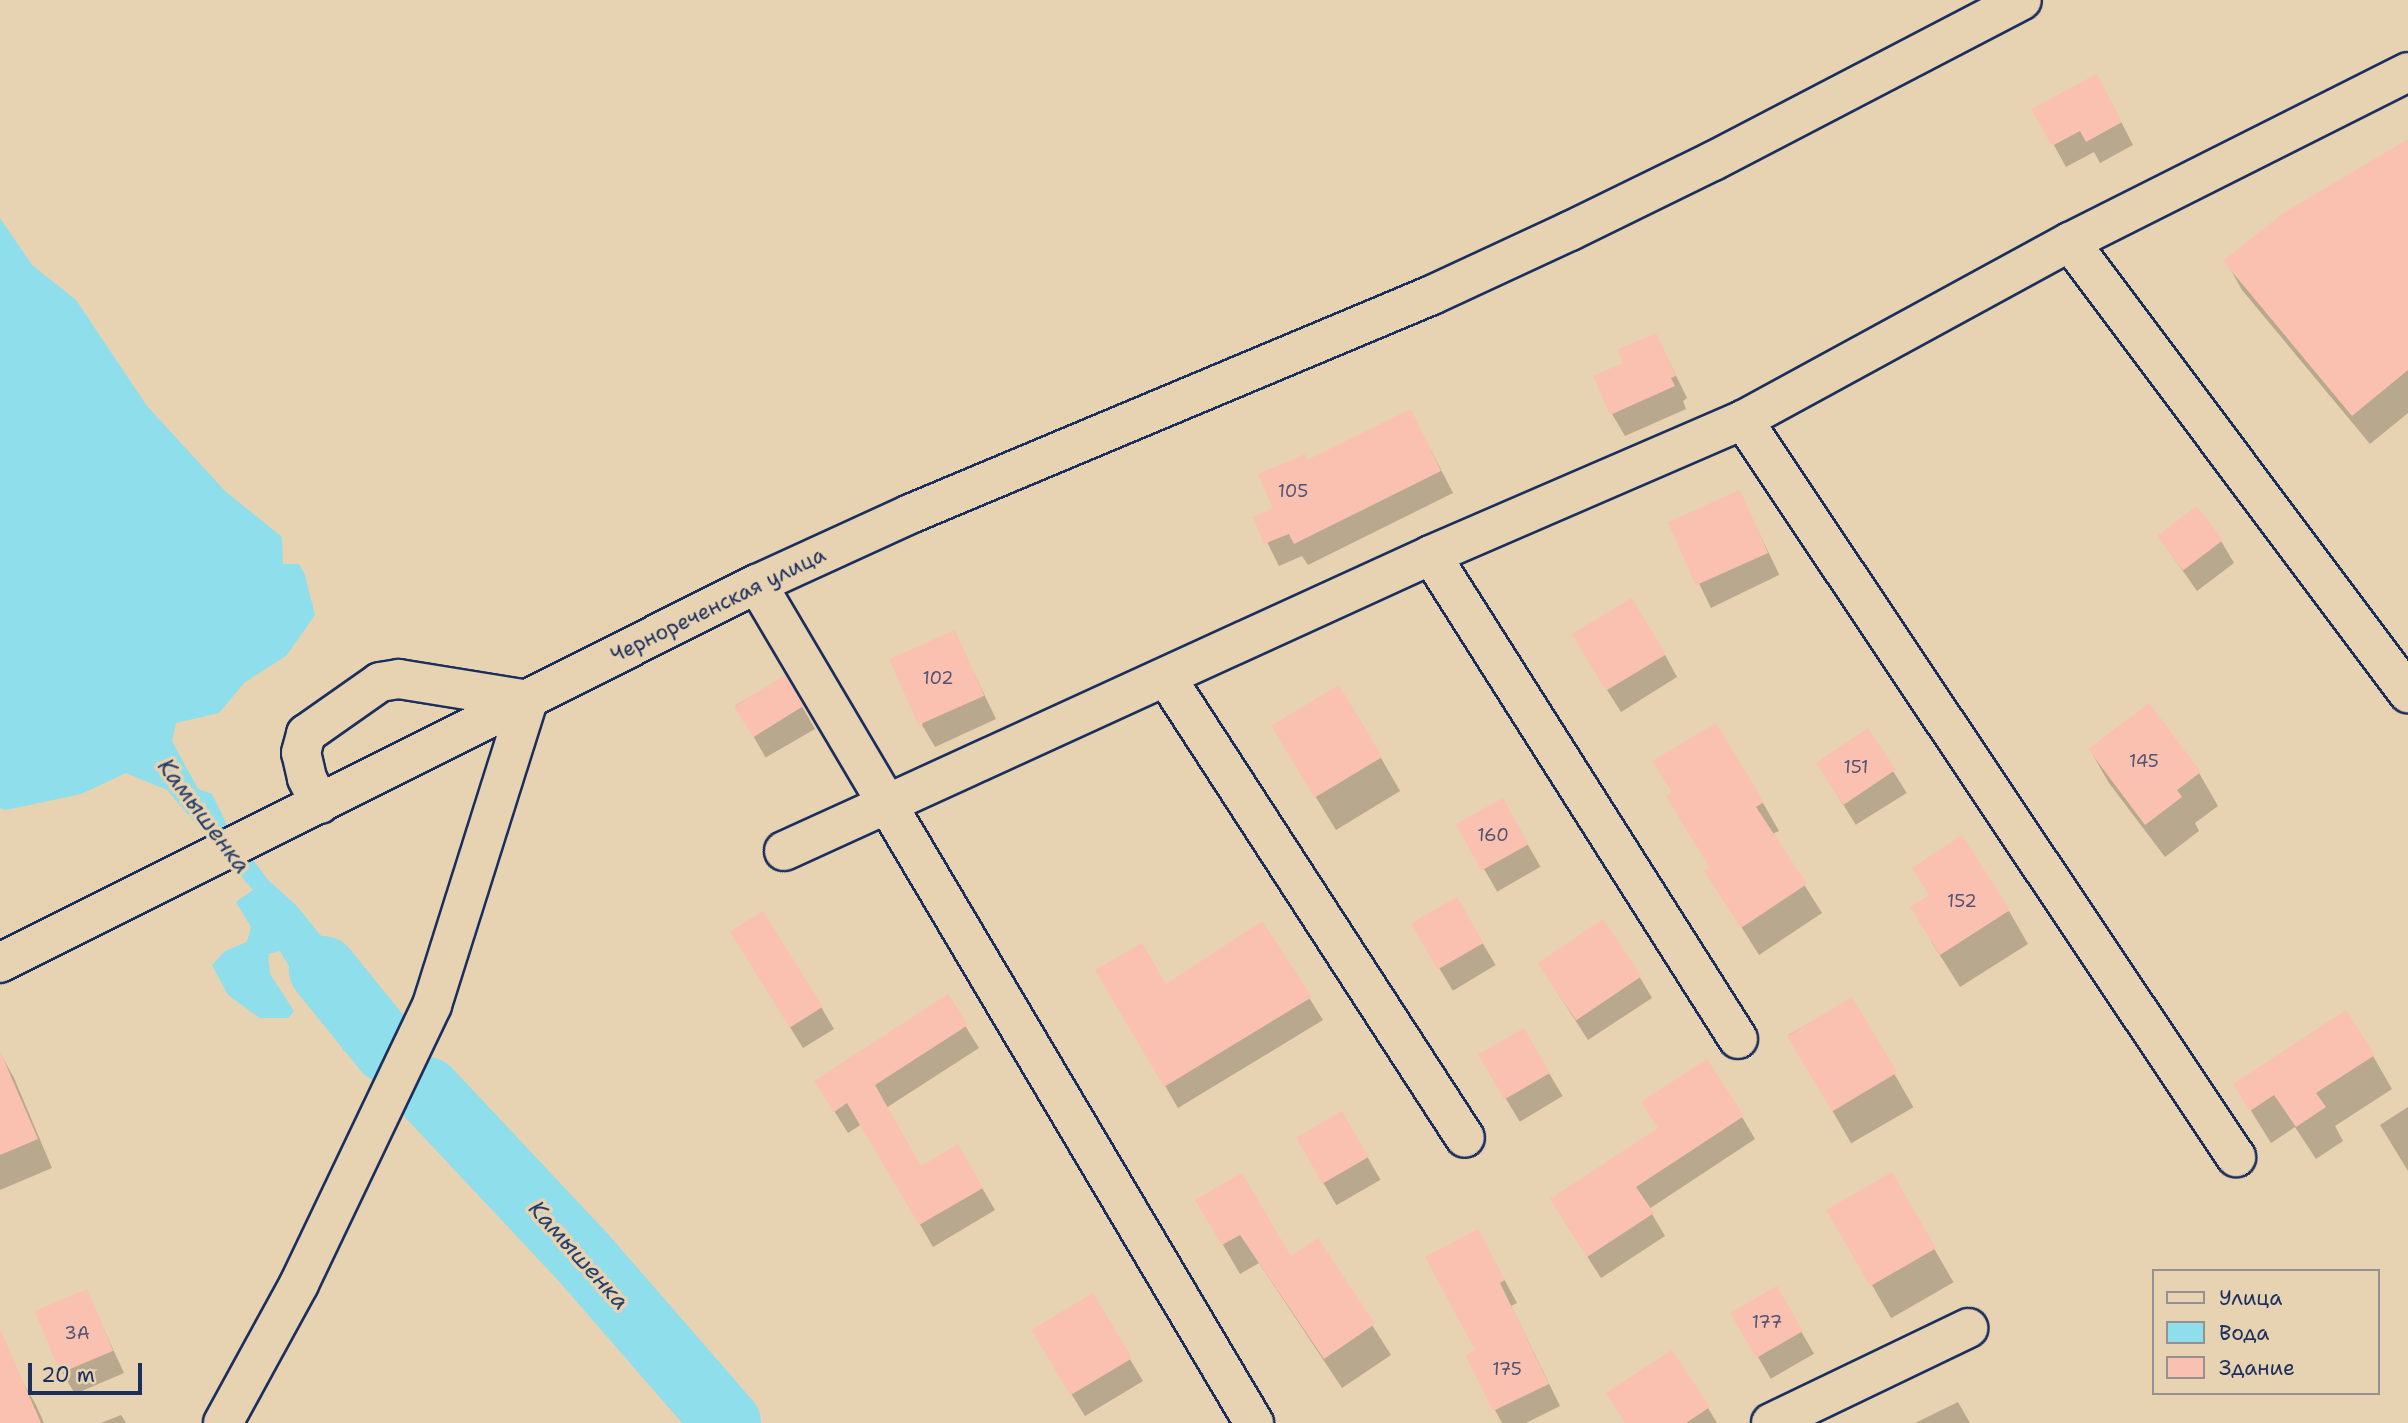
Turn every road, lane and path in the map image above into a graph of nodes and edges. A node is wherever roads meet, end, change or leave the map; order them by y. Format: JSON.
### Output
{"nodes":[{"id":1,"x":2022,"y":0,"type":"edge"},
{"id":2,"x":2408,"y":72,"type":"edge"},
{"id":3,"x":2070,"y":242,"type":"junction"},
{"id":4,"x":1743,"y":420,"type":"junction"},
{"id":5,"x":1432,"y":555,"type":"junction"},
{"id":6,"x":757,"y":584,"type":"junction"},
{"id":7,"x":1166,"y":677,"type":"junction"},
{"id":8,"x":2408,"y":693,"type":"edge"},
{"id":9,"x":528,"y":700,"type":"junction"},
{"id":10,"x":320,"y":804,"type":"junction"},
{"id":11,"x":887,"y":804,"type":"junction"},
{"id":12,"x":784,"y":851,"type":"dead end"},
{"id":13,"x":0,"y":963,"type":"edge"},
{"id":14,"x":1738,"y":1039,"type":"dead end"},
{"id":15,"x":1465,"y":1138,"type":"dead end"},
{"id":16,"x":2236,"y":1157,"type":"dead end"},
{"id":17,"x":1968,"y":1328,"type":"dead end"},
{"id":18,"x":223,"y":1423,"type":"edge"},
{"id":19,"x":1254,"y":1423,"type":"edge"},
{"id":20,"x":1771,"y":1423,"type":"edge"}],
"edges":[{"from":1,"to":6,"type":"street","name":"Чернореченская улица"},
{"from":2,"to":3,"type":"street"},
{"from":3,"to":4,"type":"street"},
{"from":3,"to":8,"type":"street"},
{"from":4,"to":5,"type":"street"},
{"from":4,"to":16,"type":"street"},
{"from":5,"to":7,"type":"street"},
{"from":5,"to":14,"type":"street"},
{"from":6,"to":9,"type":"street","name":"Чернореченская улица"},
{"from":6,"to":11,"type":"street"},
{"from":7,"to":11,"type":"street"},
{"from":7,"to":15,"type":"street"},
{"from":9,"to":10,"type":"street","name":"Чернореченская улица"},
{"from":9,"to":10,"type":"street"},
{"from":9,"to":18,"type":"street"},
{"from":10,"to":13,"type":"street","name":"Чернореченская улица"},
{"from":11,"to":12,"type":"street"},
{"from":11,"to":19,"type":"street"},
{"from":17,"to":20,"type":"street"}]}
